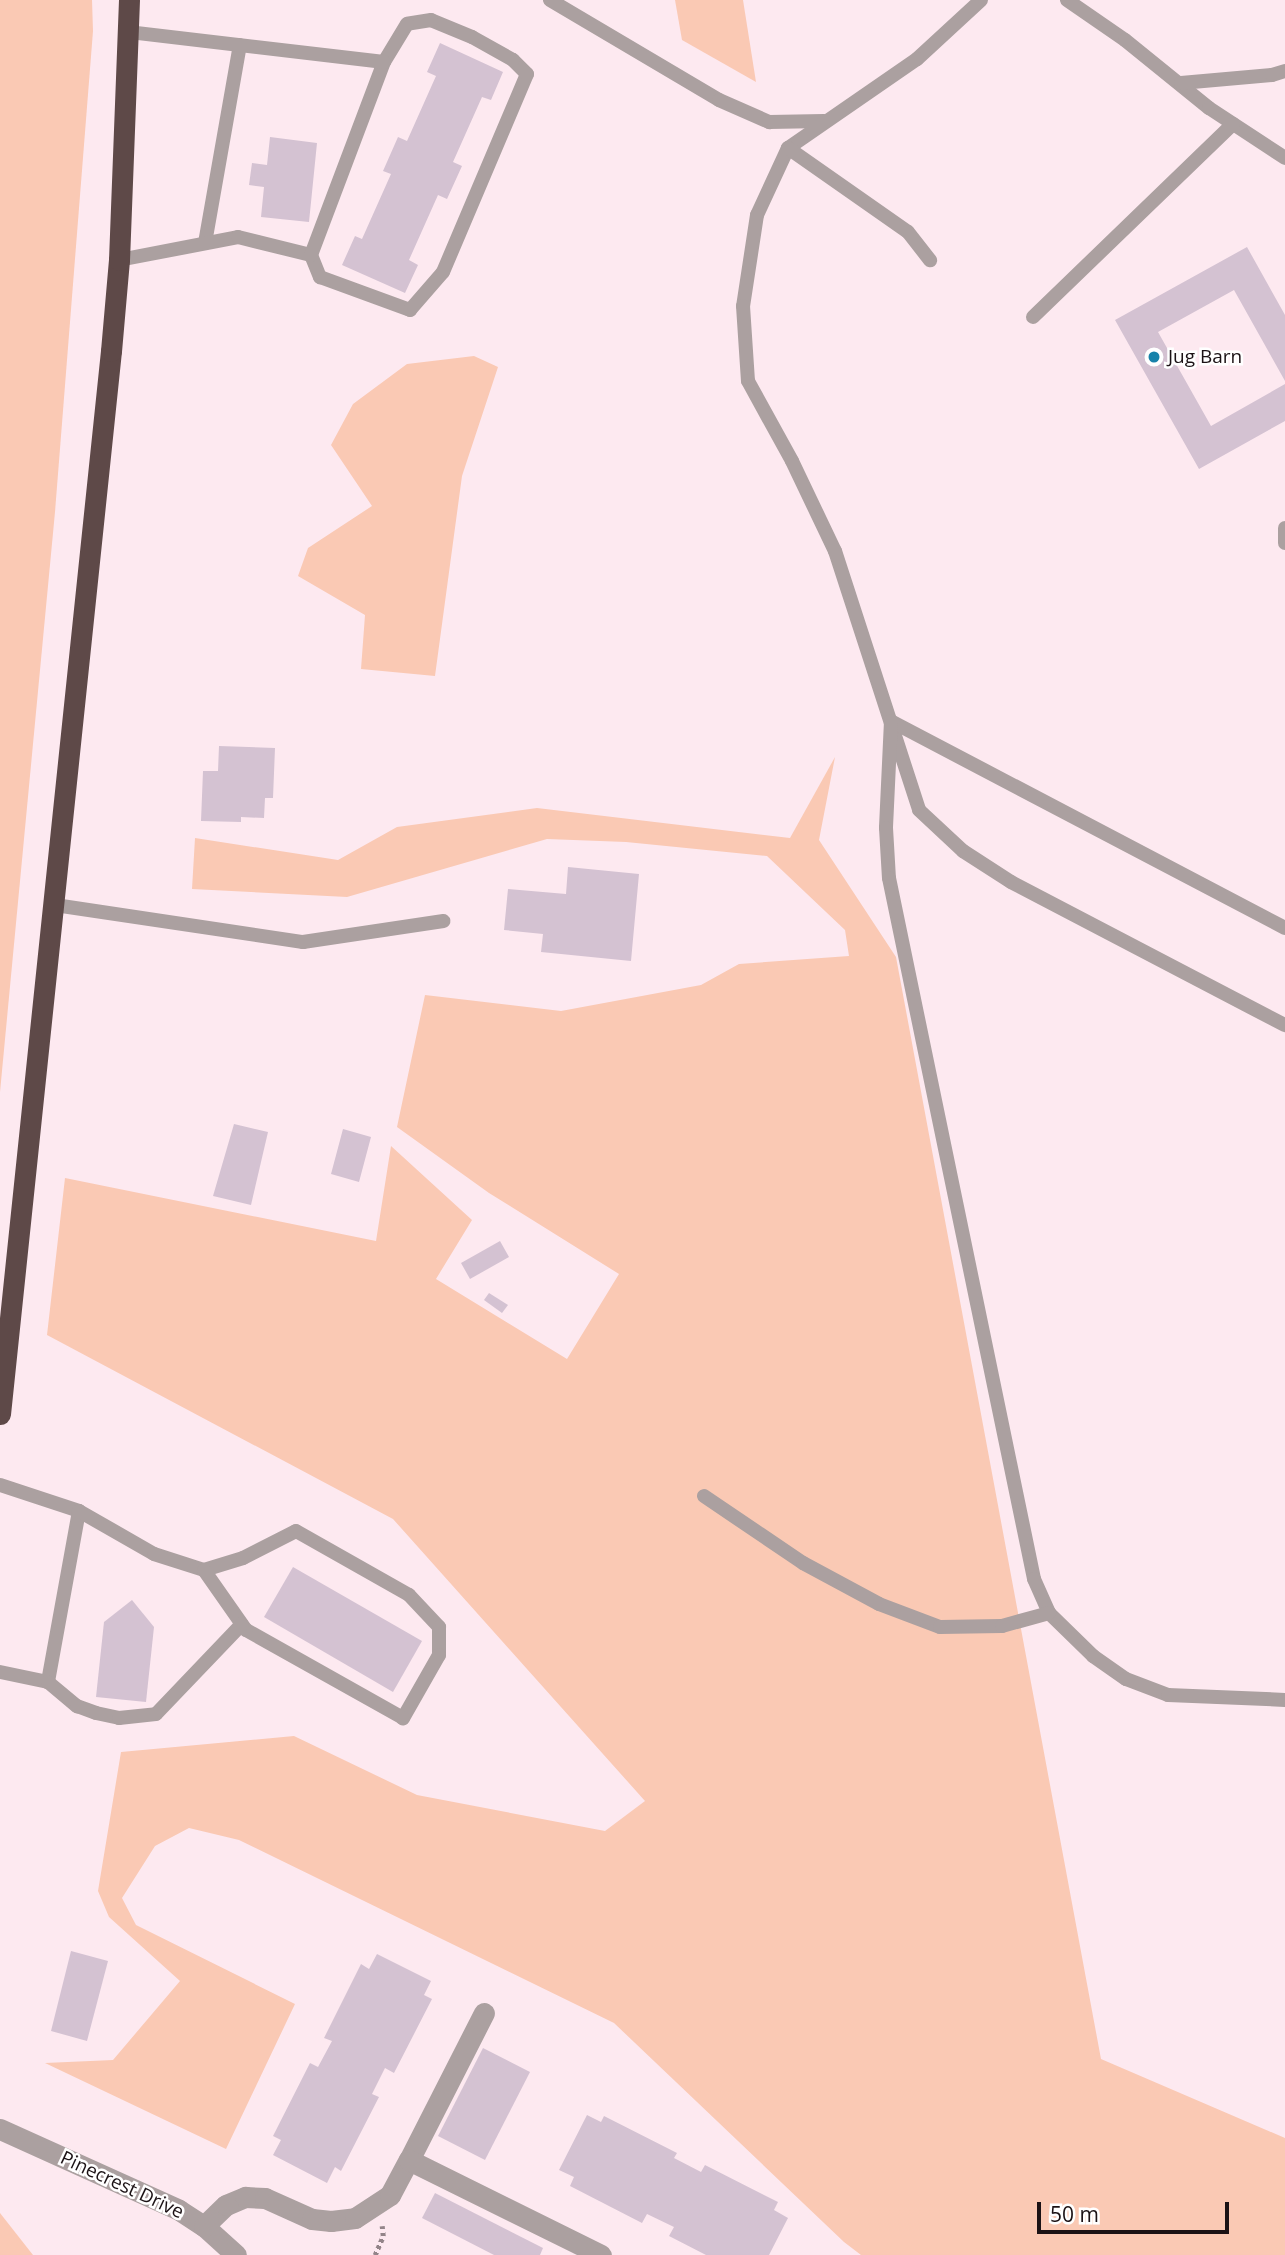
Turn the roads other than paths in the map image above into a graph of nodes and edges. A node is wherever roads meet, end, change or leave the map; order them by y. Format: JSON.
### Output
{"nodes":[{"id":1,"x":129,"y":0,"type":"edge"},
{"id":2,"x":550,"y":0,"type":"edge"},
{"id":3,"x":981,"y":0,"type":"edge"},
{"id":4,"x":1068,"y":0,"type":"edge"},
{"id":5,"x":128,"y":32,"type":"junction"},
{"id":6,"x":240,"y":46,"type":"junction"},
{"id":7,"x":384,"y":62,"type":"junction"},
{"id":8,"x":1285,"y":71,"type":"edge"},
{"id":9,"x":1181,"y":83,"type":"junction"},
{"id":10,"x":824,"y":121,"type":"junction"},
{"id":11,"x":1233,"y":124,"type":"junction"},
{"id":12,"x":788,"y":148,"type":"junction"},
{"id":13,"x":1285,"y":158,"type":"edge"},
{"id":14,"x":205,"y":243,"type":"junction"},
{"id":15,"x":311,"y":255,"type":"junction"},
{"id":16,"x":119,"y":260,"type":"junction"},
{"id":17,"x":930,"y":260,"type":"dead end"},
{"id":18,"x":1032,"y":317,"type":"dead end"},
{"id":19,"x":1285,"y":528,"type":"edge"},
{"id":20,"x":1285,"y":543,"type":"edge"},
{"id":21,"x":891,"y":721,"type":"junction"},
{"id":22,"x":55,"y":905,"type":"junction"},
{"id":23,"x":443,"y":921,"type":"dead end"},
{"id":24,"x":1285,"y":928,"type":"edge"},
{"id":25,"x":1285,"y":1025,"type":"edge"},
{"id":26,"x":0,"y":1413,"type":"edge"},
{"id":27,"x":0,"y":1485,"type":"edge"},
{"id":28,"x":704,"y":1496,"type":"dead end"},
{"id":29,"x":79,"y":1511,"type":"junction"},
{"id":30,"x":204,"y":1570,"type":"junction"},
{"id":31,"x":1049,"y":1613,"type":"junction"},
{"id":32,"x":242,"y":1624,"type":"junction"},
{"id":33,"x":0,"y":1672,"type":"edge"},
{"id":34,"x":48,"y":1682,"type":"junction"},
{"id":35,"x":1285,"y":1700,"type":"edge"},
{"id":36,"x":484,"y":2013,"type":"dead end"},
{"id":37,"x":0,"y":2129,"type":"edge"},
{"id":38,"x":409,"y":2160,"type":"junction"},
{"id":39,"x":204,"y":2225,"type":"junction"},
{"id":40,"x":236,"y":2255,"type":"edge"},
{"id":41,"x":601,"y":2255,"type":"edge"}],
"edges":[{"from":1,"to":5,"type":"highway"},
{"from":2,"to":10,"type":"lane"},
{"from":3,"to":10,"type":"lane"},
{"from":4,"to":9,"type":"lane"},
{"from":5,"to":6,"type":"lane"},
{"from":5,"to":16,"type":"highway"},
{"from":6,"to":7,"type":"lane"},
{"from":6,"to":14,"type":"lane"},
{"from":7,"to":15,"type":"lane"},
{"from":7,"to":15,"type":"lane"},
{"from":8,"to":9,"type":"lane"},
{"from":9,"to":11,"type":"lane"},
{"from":10,"to":12,"type":"lane"},
{"from":11,"to":13,"type":"lane"},
{"from":11,"to":18,"type":"lane"},
{"from":12,"to":17,"type":"lane"},
{"from":12,"to":21,"type":"lane"},
{"from":14,"to":15,"type":"lane"},
{"from":14,"to":16,"type":"lane"},
{"from":16,"to":22,"type":"highway"},
{"from":19,"to":20,"type":"lane"},
{"from":21,"to":24,"type":"lane"},
{"from":21,"to":25,"type":"lane"},
{"from":21,"to":31,"type":"lane"},
{"from":22,"to":23,"type":"lane"},
{"from":22,"to":26,"type":"highway"},
{"from":27,"to":29,"type":"lane"},
{"from":28,"to":31,"type":"lane"},
{"from":29,"to":30,"type":"lane"},
{"from":29,"to":34,"type":"lane"},
{"from":30,"to":32,"type":"lane"},
{"from":30,"to":32,"type":"lane"},
{"from":31,"to":35,"type":"lane"},
{"from":32,"to":34,"type":"lane"},
{"from":33,"to":34,"type":"lane"},
{"from":36,"to":38,"type":"street"},
{"from":37,"to":39,"type":"street","name":"Pinecrest Drive"},
{"from":38,"to":39,"type":"street"},
{"from":38,"to":41,"type":"street"},
{"from":39,"to":40,"type":"street","name":"Pinecrest Drive"}]}
